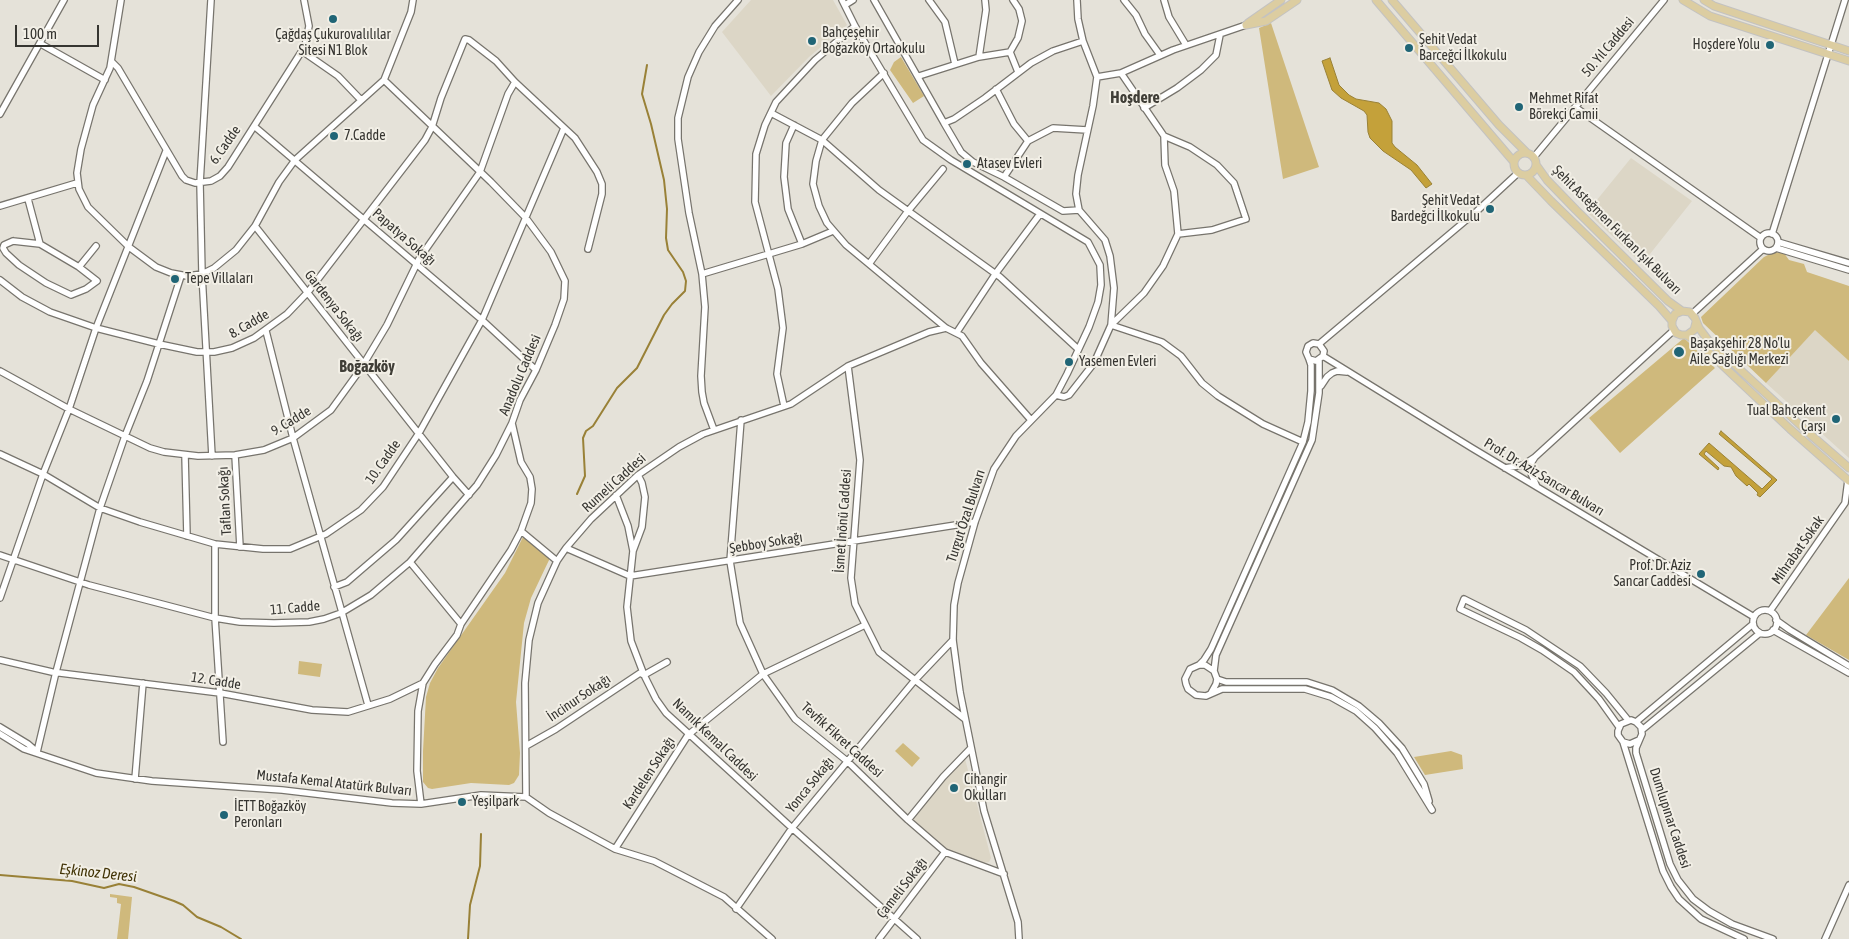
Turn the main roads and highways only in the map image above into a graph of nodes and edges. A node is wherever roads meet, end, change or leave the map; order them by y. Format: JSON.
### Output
{"nodes":[{"id":1,"x":1281,"y":0,"type":"edge"},
{"id":2,"x":1297,"y":0,"type":"edge"},
{"id":3,"x":1376,"y":0,"type":"edge"},
{"id":4,"x":1392,"y":0,"type":"edge"},
{"id":5,"x":1683,"y":0,"type":"edge"},
{"id":6,"x":1704,"y":0,"type":"edge"},
{"id":7,"x":1849,"y":51,"type":"edge"},
{"id":8,"x":1849,"y":61,"type":"edge"},
{"id":9,"x":1530,"y":155,"type":"junction"},
{"id":10,"x":1514,"y":162,"type":"junction"},
{"id":11,"x":1537,"y":166,"type":"junction"},
{"id":12,"x":1527,"y":176,"type":"junction"},
{"id":13,"x":1682,"y":311,"type":"junction"},
{"id":14,"x":1672,"y":321,"type":"junction"},
{"id":15,"x":1696,"y":322,"type":"junction"},
{"id":16,"x":1687,"y":335,"type":"junction"},
{"id":17,"x":1849,"y":468,"type":"edge"},
{"id":18,"x":1848,"y":480,"type":"edge"}],
"edges":[{"from":1,"to":2,"type":"main road"},
{"from":3,"to":10,"type":"main road"},
{"from":4,"to":9,"type":"main road"},
{"from":5,"to":8,"type":"main road"},
{"from":6,"to":7,"type":"main road"},
{"from":9,"to":10,"type":"main road"},
{"from":9,"to":11,"type":"main road"},
{"from":10,"to":12,"type":"main road"},
{"from":11,"to":12,"type":"main road"},
{"from":11,"to":13,"type":"main road","name":"Şehit Asteğmen Furkan Işık Bulvarı"},
{"from":12,"to":14,"type":"main road","name":"Şehit Asteğmen Furkan Işık Bulvarı"},
{"from":13,"to":14,"type":"main road"},
{"from":13,"to":15,"type":"main road"},
{"from":14,"to":16,"type":"main road"},
{"from":15,"to":16,"type":"main road"},
{"from":15,"to":17,"type":"main road"},
{"from":16,"to":18,"type":"main road"}]}
